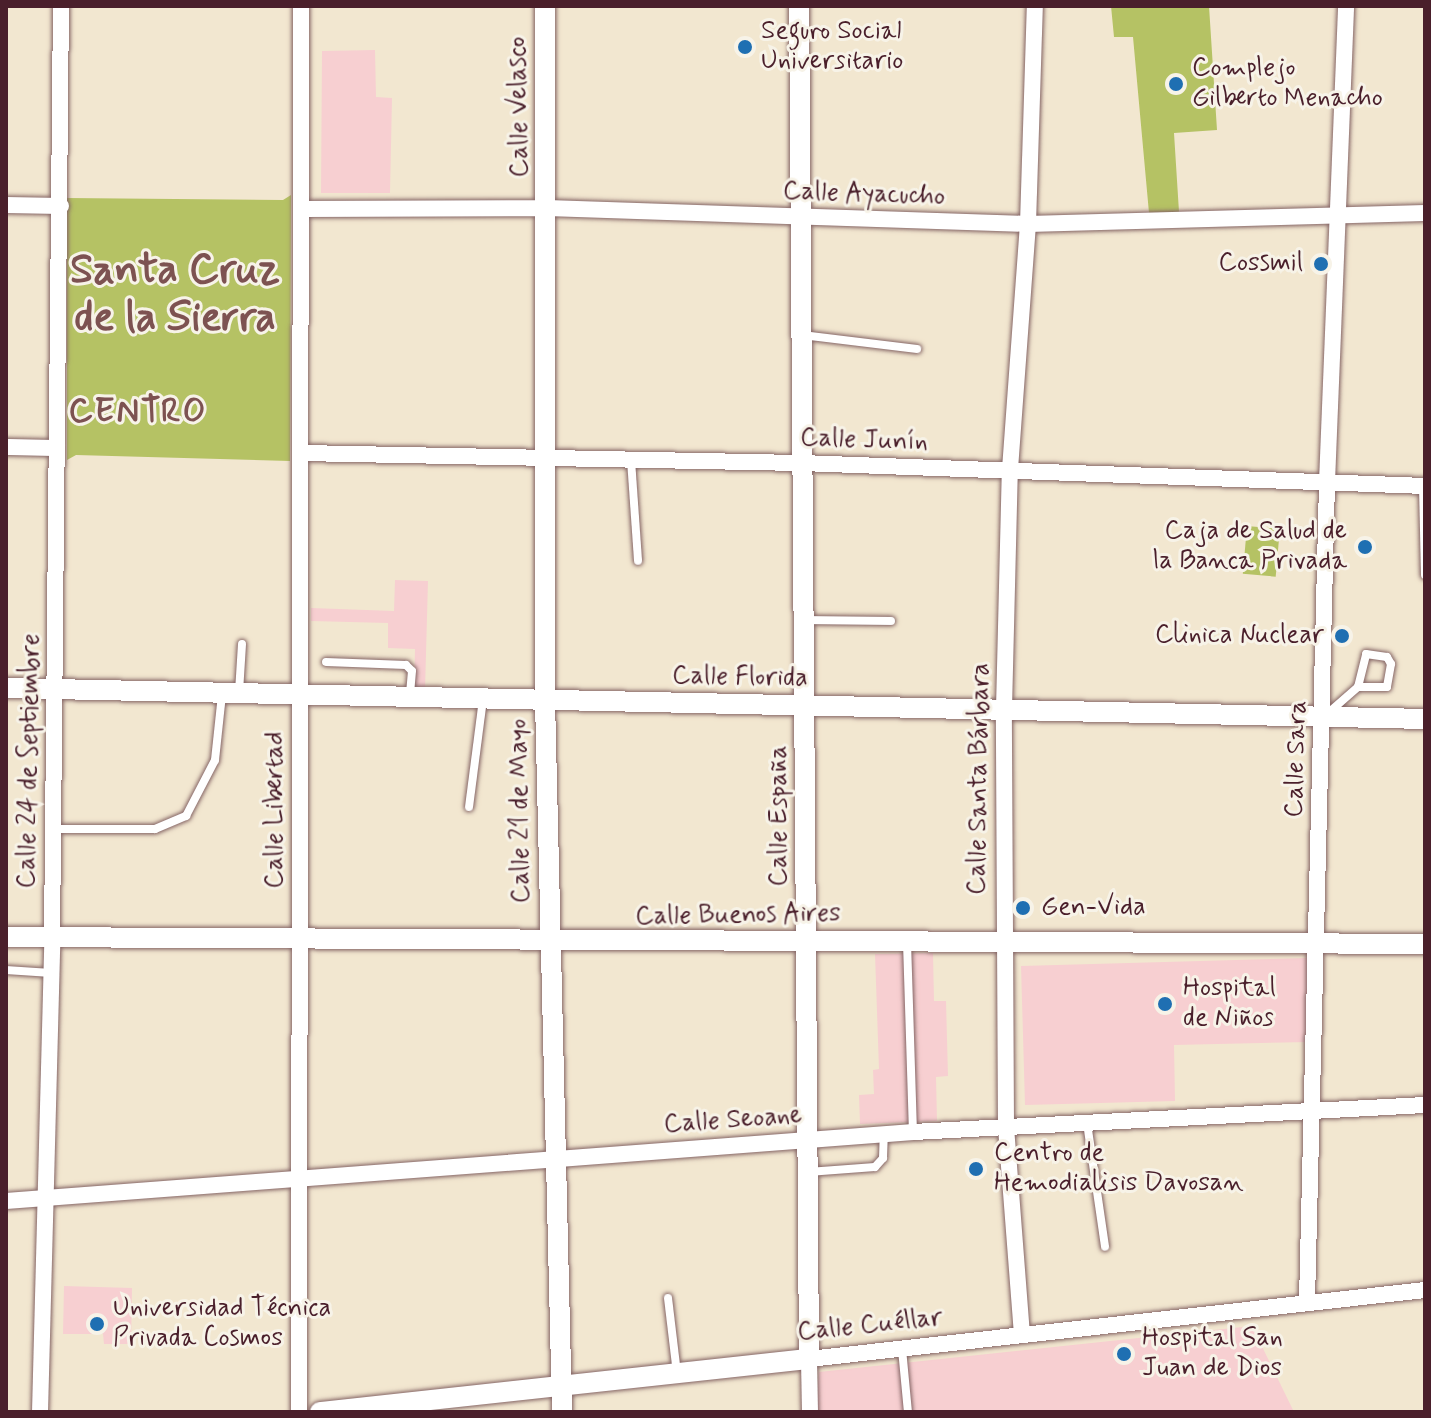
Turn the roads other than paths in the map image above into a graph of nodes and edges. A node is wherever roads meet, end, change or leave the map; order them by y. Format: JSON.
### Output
{"nodes":[{"id":1,"x":61,"y":6,"type":"edge"},
{"id":2,"x":301,"y":6,"type":"edge"},
{"id":3,"x":545,"y":6,"type":"edge"},
{"id":4,"x":799,"y":6,"type":"edge"},
{"id":5,"x":1035,"y":6,"type":"edge"},
{"id":6,"x":1346,"y":6,"type":"edge"},
{"id":7,"x":6,"y":205,"type":"edge"},
{"id":8,"x":61,"y":206,"type":"junction"},
{"id":9,"x":547,"y":208,"type":"junction"},
{"id":10,"x":302,"y":209,"type":"junction"},
{"id":11,"x":1425,"y":213,"type":"edge"},
{"id":12,"x":1337,"y":218,"type":"junction"},
{"id":13,"x":802,"y":219,"type":"junction"},
{"id":14,"x":1028,"y":224,"type":"junction"},
{"id":15,"x":801,"y":336,"type":"junction"},
{"id":16,"x":917,"y":349,"type":"dead end"},
{"id":17,"x":6,"y":447,"type":"edge"},
{"id":18,"x":57,"y":448,"type":"junction"},
{"id":19,"x":301,"y":453,"type":"junction"},
{"id":20,"x":547,"y":459,"type":"junction"},
{"id":21,"x":631,"y":460,"type":"junction"},
{"id":22,"x":801,"y":463,"type":"junction"},
{"id":23,"x":1010,"y":469,"type":"junction"},
{"id":24,"x":1327,"y":482,"type":"junction"},
{"id":25,"x":1424,"y":486,"type":"edge"},
{"id":26,"x":638,"y":561,"type":"dead end"},
{"id":27,"x":1425,"y":575,"type":"edge"},
{"id":28,"x":804,"y":620,"type":"junction"},
{"id":29,"x":891,"y":621,"type":"dead end"},
{"id":30,"x":242,"y":644,"type":"dead end"},
{"id":31,"x":326,"y":662,"type":"dead end"},
{"id":32,"x":1358,"y":687,"type":"junction"},
{"id":33,"x":6,"y":688,"type":"edge"},
{"id":34,"x":54,"y":689,"type":"junction"},
{"id":35,"x":230,"y":693,"type":"junction"},
{"id":36,"x":300,"y":694,"type":"junction"},
{"id":37,"x":410,"y":697,"type":"junction"},
{"id":38,"x":483,"y":698,"type":"junction"},
{"id":39,"x":545,"y":700,"type":"junction"},
{"id":40,"x":806,"y":705,"type":"junction"},
{"id":41,"x":1004,"y":709,"type":"junction"},
{"id":42,"x":1323,"y":717,"type":"junction"},
{"id":43,"x":1425,"y":719,"type":"edge"},
{"id":44,"x":469,"y":807,"type":"dead end"},
{"id":45,"x":53,"y":829,"type":"junction"},
{"id":46,"x":6,"y":937,"type":"edge"},
{"id":47,"x":52,"y":938,"type":"junction"},
{"id":48,"x":300,"y":940,"type":"junction"},
{"id":49,"x":806,"y":941,"type":"junction"},
{"id":50,"x":907,"y":942,"type":"junction"},
{"id":51,"x":550,"y":943,"type":"junction"},
{"id":52,"x":1002,"y":943,"type":"junction"},
{"id":53,"x":1425,"y":944,"type":"edge"},
{"id":54,"x":1314,"y":945,"type":"junction"},
{"id":55,"x":6,"y":970,"type":"edge"},
{"id":56,"x":51,"y":973,"type":"junction"},
{"id":57,"x":1425,"y":1105,"type":"edge"},
{"id":58,"x":1312,"y":1110,"type":"junction"},
{"id":59,"x":1087,"y":1123,"type":"junction"},
{"id":60,"x":1006,"y":1126,"type":"junction"},
{"id":61,"x":913,"y":1132,"type":"junction"},
{"id":62,"x":884,"y":1134,"type":"junction"},
{"id":63,"x":807,"y":1140,"type":"junction"},
{"id":64,"x":554,"y":1158,"type":"junction"},
{"id":65,"x":807,"y":1172,"type":"junction"},
{"id":66,"x":300,"y":1180,"type":"junction"},
{"id":67,"x":46,"y":1198,"type":"junction"},
{"id":68,"x":6,"y":1201,"type":"edge"},
{"id":69,"x":1105,"y":1247,"type":"dead end"},
{"id":70,"x":1425,"y":1290,"type":"edge"},
{"id":71,"x":668,"y":1298,"type":"dead end"},
{"id":72,"x":1307,"y":1301,"type":"junction"},
{"id":73,"x":1022,"y":1335,"type":"junction"},
{"id":74,"x":902,"y":1349,"type":"junction"},
{"id":75,"x":809,"y":1359,"type":"junction"},
{"id":76,"x":677,"y":1375,"type":"junction"},
{"id":77,"x":562,"y":1389,"type":"junction"},
{"id":78,"x":40,"y":1412,"type":"edge"},
{"id":79,"x":299,"y":1412,"type":"edge"},
{"id":80,"x":320,"y":1412,"type":"edge"},
{"id":81,"x":562,"y":1412,"type":"edge"},
{"id":82,"x":810,"y":1412,"type":"edge"},
{"id":83,"x":908,"y":1412,"type":"edge"}],
"edges":[{"from":1,"to":8,"type":"street","name":"Calle 24 de Septiembre"},
{"from":2,"to":10,"type":"street","name":"Calle Libertad"},
{"from":3,"to":9,"type":"street","name":"Calle Velasco"},
{"from":4,"to":13,"type":"street","name":"Calle España"},
{"from":5,"to":14,"type":"street","name":"Calle Santa Bárbara"},
{"from":6,"to":12,"type":"street","name":"Calle Sara"},
{"from":7,"to":8,"type":"street"},
{"from":8,"to":18,"type":"street","name":"Calle 24 de Septiembre"},
{"from":9,"to":10,"type":"street","name":"Calle Ayacucho"},
{"from":9,"to":13,"type":"street","name":"Calle Ayacucho"},
{"from":9,"to":20,"type":"street","name":"Calle 21 de Mayo"},
{"from":10,"to":19,"type":"street","name":"Calle Libertad"},
{"from":11,"to":12,"type":"street","name":"Calle Ayacucho"},
{"from":12,"to":14,"type":"street","name":"Calle Ayacucho"},
{"from":12,"to":24,"type":"street","name":"Calle Sara"},
{"from":13,"to":14,"type":"street","name":"Calle Ayacucho"},
{"from":13,"to":15,"type":"street","name":"Calle España"},
{"from":14,"to":23,"type":"street","name":"Calle Santa Bárbara"},
{"from":15,"to":16,"type":"lane"},
{"from":15,"to":22,"type":"street","name":"Calle España"},
{"from":17,"to":18,"type":"street"},
{"from":18,"to":34,"type":"street","name":"Calle 24 de Septiembre"},
{"from":19,"to":20,"type":"street","name":"Calle Junín"},
{"from":19,"to":36,"type":"street","name":"Calle Libertad"},
{"from":20,"to":21,"type":"street","name":"Calle Junín"},
{"from":20,"to":39,"type":"street","name":"Calle 21 de Mayo"},
{"from":21,"to":22,"type":"street","name":"Calle Junín"},
{"from":21,"to":26,"type":"lane"},
{"from":22,"to":23,"type":"street","name":"Calle Junín"},
{"from":22,"to":28,"type":"street","name":"Calle España"},
{"from":23,"to":24,"type":"street","name":"Calle Junín"},
{"from":23,"to":41,"type":"street","name":"Calle Santa Bárbara"},
{"from":24,"to":25,"type":"street","name":"Calle Junín"},
{"from":24,"to":42,"type":"street","name":"Calle Sara"},
{"from":25,"to":27,"type":"lane"},
{"from":28,"to":29,"type":"lane"},
{"from":28,"to":40,"type":"street","name":"Calle España"},
{"from":30,"to":35,"type":"lane"},
{"from":31,"to":37,"type":"lane"},
{"from":32,"to":32,"type":"lane"},
{"from":32,"to":42,"type":"lane"},
{"from":33,"to":34,"type":"street","name":"Calle Florida"},
{"from":34,"to":35,"type":"street","name":"Calle Florida"},
{"from":34,"to":45,"type":"street","name":"Calle 24 de Septiembre"},
{"from":35,"to":36,"type":"street","name":"Calle Florida"},
{"from":35,"to":45,"type":"lane"},
{"from":36,"to":37,"type":"street","name":"Calle Florida"},
{"from":36,"to":48,"type":"street","name":"Calle Libertad"},
{"from":37,"to":38,"type":"street","name":"Calle Florida"},
{"from":38,"to":39,"type":"street","name":"Calle Florida"},
{"from":38,"to":44,"type":"lane"},
{"from":39,"to":40,"type":"street","name":"Calle Florida"},
{"from":39,"to":51,"type":"street","name":"Calle 21 de Mayo"},
{"from":40,"to":41,"type":"street","name":"Calle Florida"},
{"from":40,"to":49,"type":"street","name":"Calle España"},
{"from":41,"to":42,"type":"street","name":"Calle Florida"},
{"from":41,"to":52,"type":"street","name":"Calle Santa Bárbara"},
{"from":42,"to":43,"type":"street","name":"Calle Florida"},
{"from":42,"to":54,"type":"street","name":"Calle Sara"},
{"from":45,"to":47,"type":"street","name":"Calle 24 de Septiembre"},
{"from":46,"to":47,"type":"street","name":"Calle Buenos Aires"},
{"from":47,"to":48,"type":"street","name":"Calle Buenos Aires"},
{"from":47,"to":56,"type":"street","name":"Calle 24 de Septiembre"},
{"from":48,"to":51,"type":"street","name":"Calle Buenos Aires"},
{"from":48,"to":66,"type":"street","name":"Calle Libertad"},
{"from":49,"to":50,"type":"street","name":"Calle Buenos Aires"},
{"from":49,"to":51,"type":"street","name":"Calle Buenos Aires"},
{"from":49,"to":63,"type":"street","name":"Calle España"},
{"from":50,"to":52,"type":"street","name":"Calle Buenos Aires"},
{"from":50,"to":61,"type":"lane"},
{"from":51,"to":64,"type":"street","name":"Calle 21 de Mayo"},
{"from":52,"to":54,"type":"street","name":"Calle Buenos Aires"},
{"from":52,"to":60,"type":"street","name":"Calle Santa Bárbara"},
{"from":53,"to":54,"type":"street","name":"Calle Buenos Aires"},
{"from":54,"to":58,"type":"street","name":"Calle Sara"},
{"from":55,"to":56,"type":"lane"},
{"from":56,"to":67,"type":"street","name":"Calle 24 de Septiembre"},
{"from":57,"to":58,"type":"street","name":"Calle Seoane"},
{"from":58,"to":59,"type":"street","name":"Calle Seoane"},
{"from":58,"to":72,"type":"street","name":"Calle Sara"},
{"from":59,"to":60,"type":"street","name":"Calle Seoane"},
{"from":59,"to":69,"type":"lane"},
{"from":60,"to":61,"type":"street","name":"Calle Seoane"},
{"from":60,"to":73,"type":"street","name":"Calle Santa Bárbara"},
{"from":61,"to":62,"type":"street","name":"Calle Seoane"},
{"from":62,"to":63,"type":"street","name":"Calle Seoane"},
{"from":62,"to":65,"type":"lane"},
{"from":63,"to":64,"type":"street","name":"Calle Seoane"},
{"from":63,"to":65,"type":"street","name":"Calle España"},
{"from":64,"to":66,"type":"street","name":"Calle Seoane"},
{"from":64,"to":77,"type":"street","name":"Calle 21 de Mayo"},
{"from":65,"to":75,"type":"street","name":"Calle España"},
{"from":66,"to":67,"type":"street","name":"Calle Seoane"},
{"from":66,"to":79,"type":"street","name":"Calle Libertad"},
{"from":67,"to":68,"type":"street","name":"Calle Seoane"},
{"from":67,"to":78,"type":"street","name":"Calle 24 de Septiembre"},
{"from":70,"to":72,"type":"street","name":"Calle Cuéllar"},
{"from":71,"to":76,"type":"lane"},
{"from":72,"to":73,"type":"street","name":"Calle Cuéllar"},
{"from":73,"to":74,"type":"street","name":"Calle Cuéllar"},
{"from":74,"to":75,"type":"street","name":"Calle Cuéllar"},
{"from":74,"to":83,"type":"lane"},
{"from":75,"to":76,"type":"street","name":"Calle Cuéllar"},
{"from":75,"to":82,"type":"street","name":"Calle España"},
{"from":76,"to":77,"type":"street","name":"Calle Cuéllar"},
{"from":77,"to":80,"type":"street","name":"Calle Cuéllar"},
{"from":77,"to":81,"type":"street","name":"Calle 21 de Mayo"}]}
